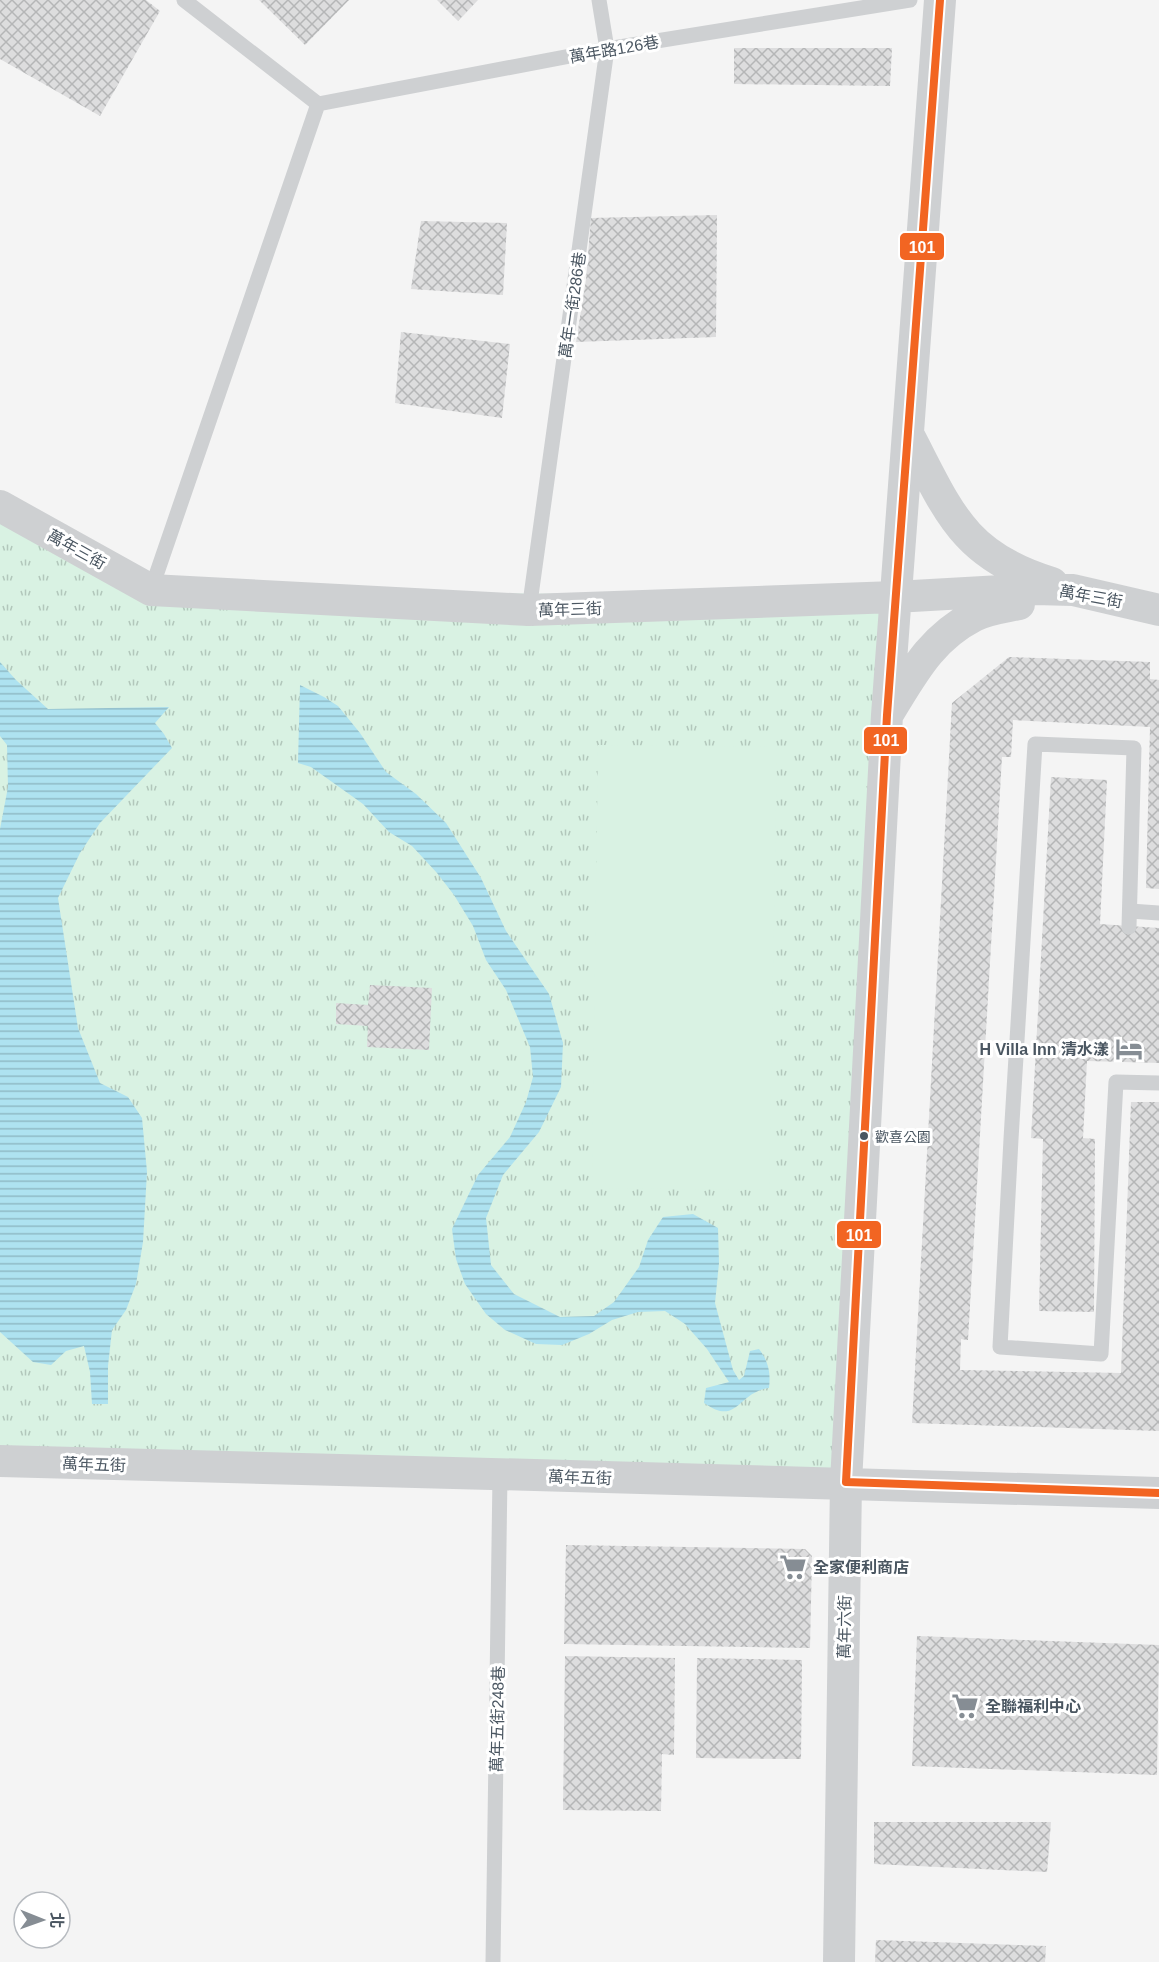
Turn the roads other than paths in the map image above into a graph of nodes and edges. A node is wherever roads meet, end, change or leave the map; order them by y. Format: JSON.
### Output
{"nodes":[{"id":1,"x":184,"y":0,"type":"edge"},
{"id":2,"x":599,"y":0,"type":"edge"},
{"id":3,"x":910,"y":0,"type":"edge"},
{"id":4,"x":940,"y":0,"type":"edge"},
{"id":5,"x":607,"y":49,"type":"junction"},
{"id":6,"x":318,"y":104,"type":"junction"},
{"id":7,"x":908,"y":434,"type":"junction"},
{"id":8,"x":0,"y":506,"type":"edge"},
{"id":9,"x":151,"y":590,"type":"junction"},
{"id":10,"x":1072,"y":590,"type":"junction"},
{"id":11,"x":895,"y":597,"type":"junction"},
{"id":12,"x":529,"y":610,"type":"junction"},
{"id":13,"x":1159,"y":610,"type":"edge"},
{"id":14,"x":887,"y":715,"type":"junction"},
{"id":15,"x":1159,"y":913,"type":"edge"},
{"id":16,"x":1159,"y":1083,"type":"edge"},
{"id":17,"x":0,"y":1461,"type":"edge"},
{"id":18,"x":501,"y":1475,"type":"junction"},
{"id":19,"x":846,"y":1482,"type":"junction"},
{"id":20,"x":1159,"y":1493,"type":"edge"},
{"id":21,"x":493,"y":1962,"type":"edge"},
{"id":22,"x":839,"y":1962,"type":"edge"}],
"edges":[{"from":1,"to":6,"type":"lane"},
{"from":2,"to":5,"type":"lane","name":"萬年一街286巷"},
{"from":3,"to":5,"type":"lane","name":"萬年路126巷"},
{"from":4,"to":7,"type":"street","name":"萬年六街"},
{"from":5,"to":6,"type":"lane","name":"萬年路126巷"},
{"from":5,"to":12,"type":"lane","name":"萬年一街286巷"},
{"from":6,"to":9,"type":"lane"},
{"from":7,"to":10,"type":"street"},
{"from":7,"to":11,"type":"street","name":"萬年六街"},
{"from":8,"to":9,"type":"street","name":"萬年三街"},
{"from":9,"to":12,"type":"street","name":"萬年三街"},
{"from":10,"to":11,"type":"street","name":"萬年三街"},
{"from":10,"to":13,"type":"street","name":"萬年三街"},
{"from":10,"to":14,"type":"street"},
{"from":11,"to":12,"type":"street","name":"萬年三街"},
{"from":11,"to":14,"type":"street","name":"萬年六街"},
{"from":14,"to":19,"type":"street","name":"萬年六街"},
{"from":15,"to":16,"type":"lane"},
{"from":17,"to":18,"type":"street","name":"萬年五街"},
{"from":18,"to":19,"type":"street","name":"萬年五街"},
{"from":18,"to":21,"type":"lane","name":"萬年五街248巷"},
{"from":19,"to":20,"type":"street","name":"萬年五街"},
{"from":19,"to":22,"type":"street","name":"萬年六街"}]}
